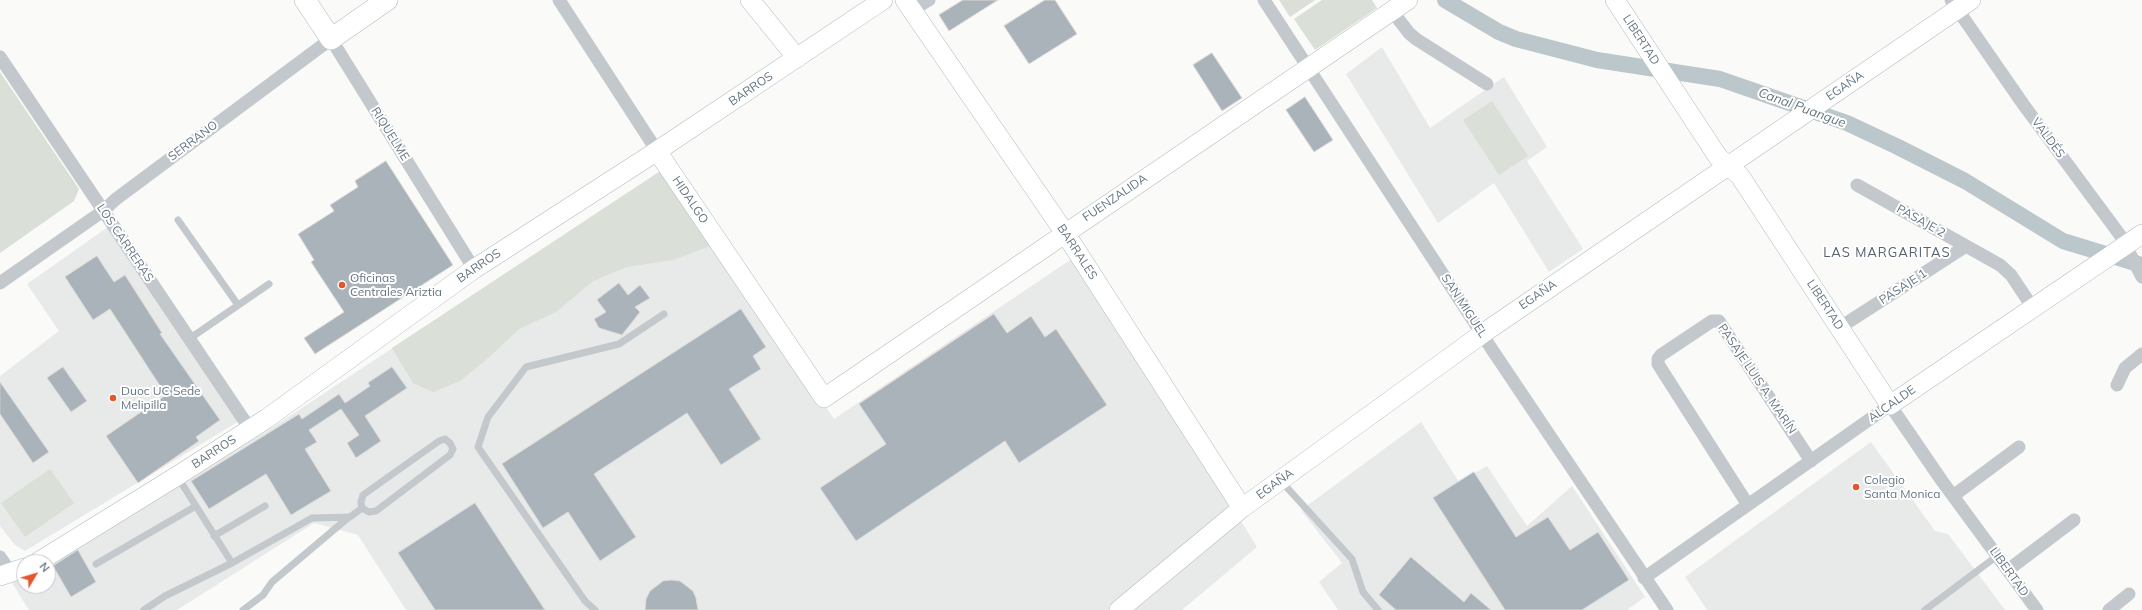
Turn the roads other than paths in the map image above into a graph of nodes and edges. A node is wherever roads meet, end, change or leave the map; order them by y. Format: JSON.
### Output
{"nodes":[{"id":1,"x":305,"y":0,"type":"edge"},
{"id":2,"x":387,"y":0,"type":"edge"},
{"id":3,"x":559,"y":0,"type":"edge"},
{"id":4,"x":750,"y":0,"type":"edge"},
{"id":5,"x":883,"y":0,"type":"edge"},
{"id":6,"x":929,"y":0,"type":"edge"},
{"id":7,"x":1264,"y":0,"type":"edge"},
{"id":8,"x":1408,"y":0,"type":"edge"},
{"id":9,"x":1615,"y":0,"type":"edge"},
{"id":10,"x":1960,"y":3,"type":"edge"},
{"id":11,"x":908,"y":5,"type":"edge"},
{"id":12,"x":1392,"y":11,"type":"junction"},
{"id":13,"x":331,"y":39,"type":"junction"},
{"id":14,"x":0,"y":57,"type":"edge"},
{"id":15,"x":796,"y":58,"type":"junction"},
{"id":16,"x":1309,"y":69,"type":"junction"},
{"id":17,"x":1487,"y":84,"type":"dead end"},
{"id":18,"x":657,"y":151,"type":"junction"},
{"id":19,"x":1728,"y":166,"type":"junction"},
{"id":20,"x":1857,"y":185,"type":"dead end"},
{"id":21,"x":103,"y":211,"type":"junction"},
{"id":22,"x":178,"y":220,"type":"dead end"},
{"id":23,"x":1065,"y":234,"type":"junction"},
{"id":24,"x":2142,"y":234,"type":"edge"},
{"id":25,"x":2126,"y":245,"type":"junction"},
{"id":26,"x":1966,"y":246,"type":"junction"},
{"id":27,"x":474,"y":268,"type":"junction"},
{"id":28,"x":2142,"y":277,"type":"edge"},
{"id":29,"x":0,"y":283,"type":"edge"},
{"id":30,"x":268,"y":284,"type":"dead end"},
{"id":31,"x":238,"y":305,"type":"junction"},
{"id":32,"x":2033,"y":308,"type":"junction"},
{"id":33,"x":664,"y":314,"type":"dead end"},
{"id":34,"x":1839,"y":328,"type":"junction"},
{"id":35,"x":1482,"y":334,"type":"junction"},
{"id":36,"x":189,"y":338,"type":"junction"},
{"id":37,"x":2142,"y":354,"type":"edge"},
{"id":38,"x":2117,"y":385,"type":"dead end"},
{"id":39,"x":824,"y":398,"type":"joint"},
{"id":40,"x":1890,"y":405,"type":"junction"},
{"id":41,"x":250,"y":429,"type":"junction"},
{"id":42,"x":2019,"y":447,"type":"dead end"},
{"id":43,"x":1811,"y":461,"type":"junction"},
{"id":44,"x":177,"y":476,"type":"junction"},
{"id":45,"x":1280,"y":480,"type":"junction"},
{"id":46,"x":1953,"y":496,"type":"junction"},
{"id":47,"x":1748,"y":505,"type":"junction"},
{"id":48,"x":196,"y":506,"type":"junction"},
{"id":49,"x":265,"y":506,"type":"dead end"},
{"id":50,"x":362,"y":508,"type":"junction"},
{"id":51,"x":1242,"y":508,"type":"junction"},
{"id":52,"x":350,"y":517,"type":"junction"},
{"id":53,"x":2074,"y":520,"type":"dead end"},
{"id":54,"x":214,"y":536,"type":"junction"},
{"id":55,"x":51,"y":554,"type":"edge"},
{"id":56,"x":0,"y":556,"type":"edge"},
{"id":57,"x":1997,"y":556,"type":"junction"},
{"id":58,"x":96,"y":564,"type":"dead end"},
{"id":59,"x":232,"y":564,"type":"junction"},
{"id":60,"x":2008,"y":570,"type":"junction"},
{"id":61,"x":12,"y":573,"type":"edge"},
{"id":62,"x":1644,"y":578,"type":"junction"},
{"id":63,"x":2129,"y":594,"type":"dead end"},
{"id":64,"x":144,"y":610,"type":"edge"},
{"id":65,"x":243,"y":610,"type":"edge"},
{"id":66,"x":595,"y":610,"type":"edge"},
{"id":67,"x":1119,"y":610,"type":"edge"},
{"id":68,"x":1378,"y":610,"type":"edge"},
{"id":69,"x":1667,"y":610,"type":"edge"},
{"id":70,"x":1925,"y":610,"type":"edge"},
{"id":71,"x":2037,"y":610,"type":"edge"},
{"id":72,"x":2109,"y":610,"type":"edge"}],
"edges":[{"from":1,"to":13,"type":"main road","name":"RIQUELME"},
{"from":2,"to":13,"type":"main road","name":"SERRANO"},
{"from":3,"to":18,"type":"street","name":"HIDALGO"},
{"from":4,"to":15,"type":"street"},
{"from":5,"to":15,"type":"street","name":"BARROS"},
{"from":6,"to":11,"type":"street"},
{"from":7,"to":16,"type":"street","name":"SAN MIGUEL"},
{"from":8,"to":12,"type":"street","name":"FUENZALIDA"},
{"from":9,"to":19,"type":"street","name":"LIBERTAD"},
{"from":10,"to":19,"type":"street","name":"EGAÑA"},
{"from":10,"to":25,"type":"street","name":"VALDÉS"},
{"from":11,"to":23,"type":"street","name":"BARRALES"},
{"from":12,"to":16,"type":"street","name":"FUENZALIDA"},
{"from":12,"to":17,"type":"street"},
{"from":13,"to":21,"type":"street","name":"SERRANO"},
{"from":13,"to":27,"type":"street","name":"RIQUELME"},
{"from":14,"to":21,"type":"street","name":"LOS CARRERAS"},
{"from":15,"to":18,"type":"street","name":"BARROS"},
{"from":16,"to":23,"type":"street","name":"FUENZALIDA"},
{"from":16,"to":35,"type":"street","name":"SAN MIGUEL"},
{"from":18,"to":27,"type":"street","name":"BARROS"},
{"from":18,"to":39,"type":"street","name":"HIDALGO"},
{"from":19,"to":34,"type":"street","name":"LIBERTAD"},
{"from":19,"to":35,"type":"street","name":"EGAÑA"},
{"from":20,"to":26,"type":"street","name":"PASAJE 2"},
{"from":21,"to":29,"type":"street","name":"SERRANO"},
{"from":21,"to":36,"type":"street","name":"LOS CARRERAS"},
{"from":22,"to":31,"type":"lane"},
{"from":23,"to":39,"type":"street","name":"FUENZALIDA"},
{"from":23,"to":51,"type":"street","name":"BARRALES"},
{"from":24,"to":25,"type":"street","name":"ALCALDE"},
{"from":25,"to":28,"type":"street","name":"VALDÉS"},
{"from":25,"to":32,"type":"street","name":"ALCALDE"},
{"from":26,"to":32,"type":"street","name":"PASAJE 2"},
{"from":26,"to":34,"type":"street","name":"PASAJE 1"},
{"from":27,"to":41,"type":"street","name":"BARROS"},
{"from":30,"to":31,"type":"lane"},
{"from":31,"to":36,"type":"lane"},
{"from":32,"to":40,"type":"street","name":"ALCALDE"},
{"from":33,"to":66,"type":"lane"},
{"from":34,"to":40,"type":"street","name":"LIBERTAD"},
{"from":35,"to":45,"type":"street","name":"EGAÑA"},
{"from":35,"to":62,"type":"street","name":"SAN MIGUEL"},
{"from":36,"to":41,"type":"street","name":"LOS CARRERAS"},
{"from":37,"to":38,"type":"street"},
{"from":40,"to":43,"type":"street","name":"ALCALDE"},
{"from":40,"to":46,"type":"street","name":"LIBERTAD"},
{"from":41,"to":44,"type":"street","name":"BARROS"},
{"from":42,"to":46,"type":"street"},
{"from":43,"to":47,"type":"street","name":"ALCALDE"},
{"from":43,"to":47,"type":"street","name":"PASAJE LUIS A. MARÍN"},
{"from":44,"to":48,"type":"lane"},
{"from":44,"to":55,"type":"street","name":"BARROS"},
{"from":45,"to":51,"type":"street","name":"EGAÑA"},
{"from":45,"to":68,"type":"lane"},
{"from":46,"to":57,"type":"street","name":"LIBERTAD"},
{"from":47,"to":62,"type":"street","name":"ALCALDE"},
{"from":48,"to":54,"type":"lane"},
{"from":48,"to":58,"type":"lane"},
{"from":49,"to":54,"type":"lane"},
{"from":50,"to":50,"type":"lane"},
{"from":50,"to":52,"type":"lane"},
{"from":51,"to":67,"type":"street","name":"EGAÑA"},
{"from":52,"to":59,"type":"lane"},
{"from":52,"to":65,"type":"lane"},
{"from":53,"to":60,"type":"street"},
{"from":54,"to":59,"type":"lane"},
{"from":56,"to":61,"type":"street"},
{"from":57,"to":60,"type":"street","name":"LIBERTAD"},
{"from":57,"to":70,"type":"lane"},
{"from":59,"to":64,"type":"lane"},
{"from":60,"to":71,"type":"street","name":"LIBERTAD"},
{"from":62,"to":69,"type":"street","name":"SAN MIGUEL"},
{"from":63,"to":72,"type":"street"}]}
